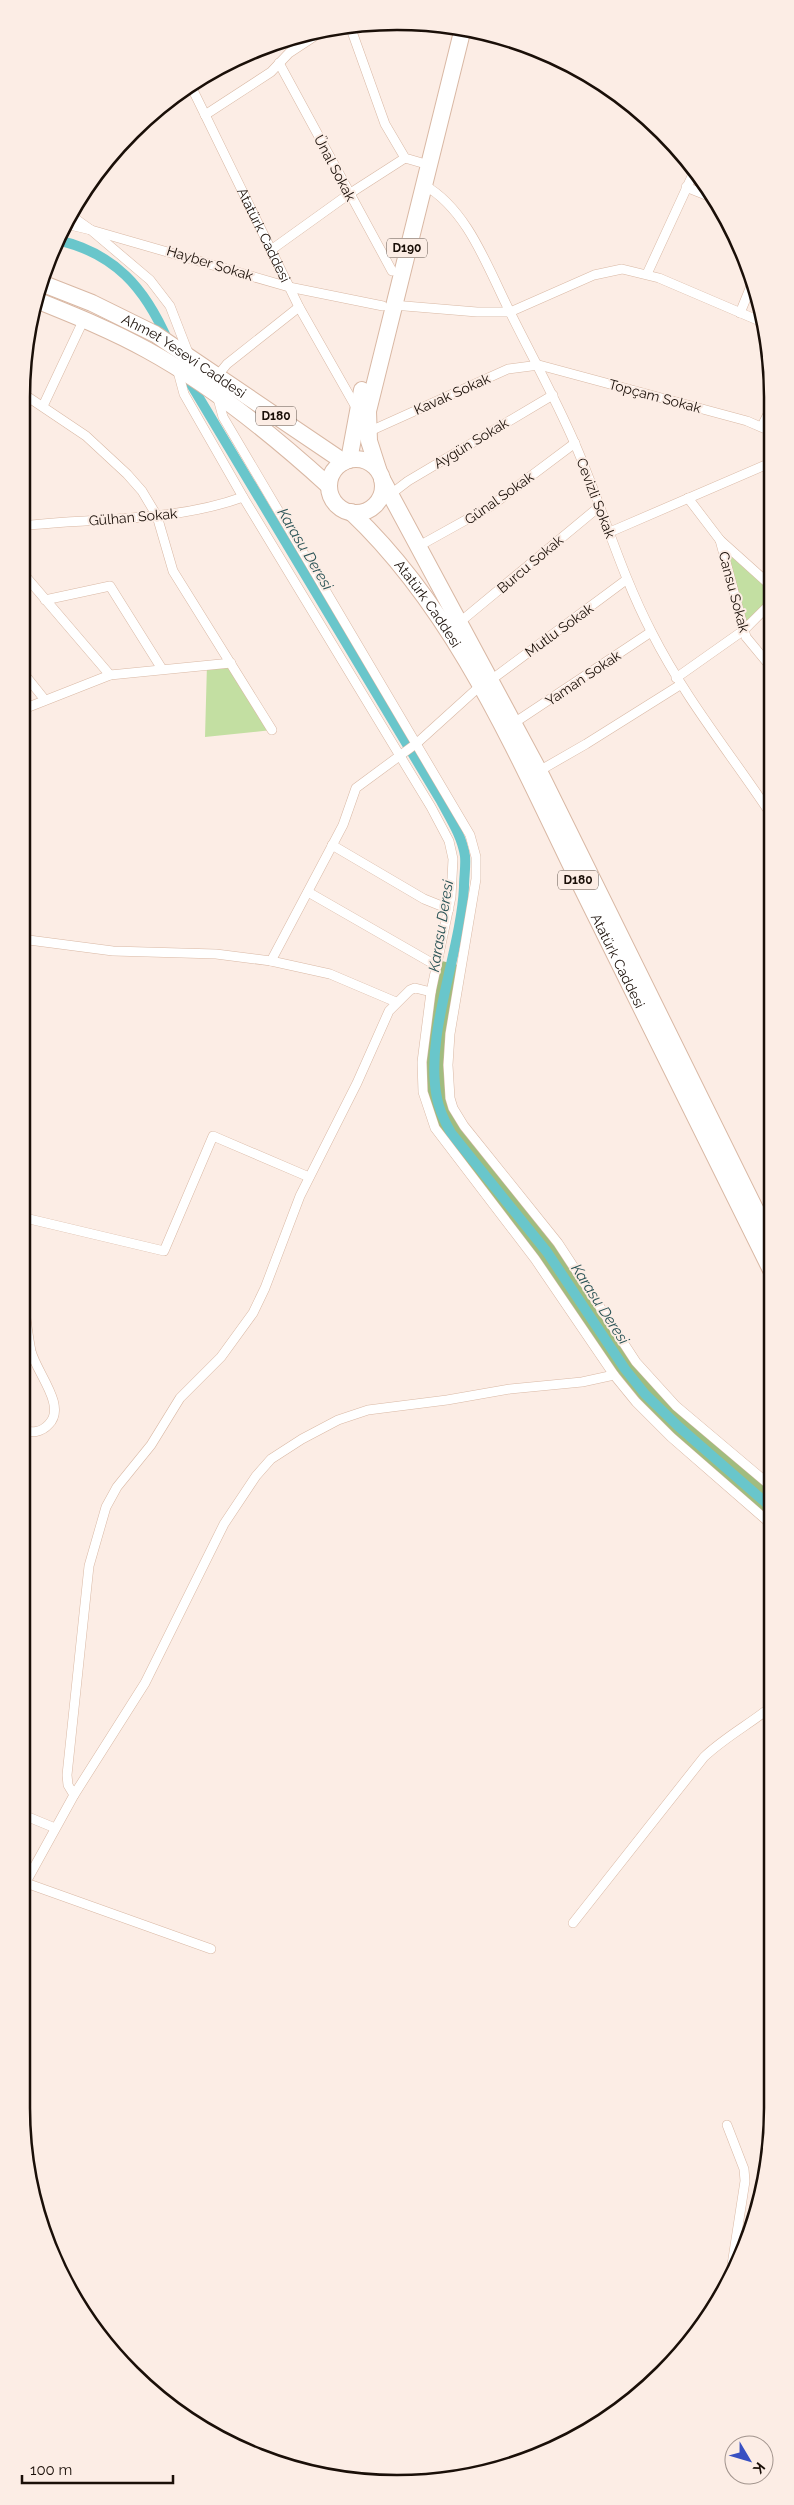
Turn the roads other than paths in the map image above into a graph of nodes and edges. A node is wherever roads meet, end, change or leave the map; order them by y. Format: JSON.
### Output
{"nodes":[{"id":1,"x":352,"y":33,"type":"edge"},
{"id":2,"x":452,"y":34,"type":"edge"},
{"id":3,"x":460,"y":36,"type":"edge"},
{"id":4,"x":305,"y":42,"type":"edge"},
{"id":5,"x":279,"y":64,"type":"junction"},
{"id":6,"x":194,"y":92,"type":"edge"},
{"id":7,"x":205,"y":114,"type":"junction"},
{"id":8,"x":418,"y":162,"type":"junction"},
{"id":9,"x":691,"y":178,"type":"edge"},
{"id":10,"x":424,"y":185,"type":"junction"},
{"id":11,"x":686,"y":187,"type":"junction"},
{"id":12,"x":702,"y":193,"type":"edge"},
{"id":13,"x":349,"y":194,"type":"junction"},
{"id":14,"x":76,"y":219,"type":"edge"},
{"id":15,"x":73,"y":226,"type":"edge"},
{"id":16,"x":91,"y":230,"type":"junction"},
{"id":17,"x":271,"y":250,"type":"junction"},
{"id":18,"x":392,"y":271,"type":"junction"},
{"id":19,"x":647,"y":274,"type":"junction"},
{"id":20,"x":47,"y":285,"type":"edge"},
{"id":21,"x":289,"y":287,"type":"junction"},
{"id":22,"x":748,"y":292,"type":"edge"},
{"id":23,"x":43,"y":303,"type":"edge"},
{"id":24,"x":388,"y":305,"type":"junction"},
{"id":25,"x":299,"y":307,"type":"junction"},
{"id":26,"x":510,"y":312,"type":"junction"},
{"id":27,"x":740,"y":312,"type":"junction"},
{"id":28,"x":84,"y":319,"type":"junction"},
{"id":29,"x":755,"y":319,"type":"edge"},
{"id":30,"x":189,"y":356,"type":"junction"},
{"id":31,"x":539,"y":365,"type":"junction"},
{"id":32,"x":177,"y":368,"type":"junction"},
{"id":33,"x":213,"y":372,"type":"junction"},
{"id":34,"x":212,"y":391,"type":"junction"},
{"id":35,"x":552,"y":395,"type":"junction"},
{"id":36,"x":30,"y":398,"type":"edge"},
{"id":37,"x":44,"y":406,"type":"junction"},
{"id":38,"x":357,"y":409,"type":"junction"},
{"id":39,"x":764,"y":428,"type":"edge"},
{"id":40,"x":368,"y":432,"type":"junction"},
{"id":41,"x":575,"y":443,"type":"junction"},
{"id":42,"x":347,"y":461,"type":"junction"},
{"id":43,"x":764,"y":466,"type":"edge"},
{"id":44,"x":380,"y":474,"type":"junction"},
{"id":45,"x":329,"y":486,"type":"junction"},
{"id":46,"x":390,"y":494,"type":"junction"},
{"id":47,"x":243,"y":497,"type":"junction"},
{"id":48,"x":688,"y":498,"type":"junction"},
{"id":49,"x":600,"y":506,"type":"junction"},
{"id":50,"x":351,"y":512,"type":"junction"},
{"id":51,"x":156,"y":516,"type":"junction"},
{"id":52,"x":30,"y":525,"type":"edge"},
{"id":53,"x":610,"y":532,"type":"junction"},
{"id":54,"x":720,"y":540,"type":"junction"},
{"id":55,"x":419,"y":546,"type":"junction"},
{"id":56,"x":626,"y":580,"type":"junction"},
{"id":57,"x":764,"y":580,"type":"edge"},
{"id":58,"x":30,"y":582,"type":"edge"},
{"id":59,"x":45,"y":600,"type":"junction"},
{"id":60,"x":764,"y":610,"type":"edge"},
{"id":61,"x":460,"y":622,"type":"junction"},
{"id":62,"x":744,"y":630,"type":"junction"},
{"id":63,"x":651,"y":632,"type":"junction"},
{"id":64,"x":764,"y":659,"type":"edge"},
{"id":65,"x":231,"y":663,"type":"junction"},
{"id":66,"x":162,"y":669,"type":"junction"},
{"id":67,"x":110,"y":675,"type":"junction"},
{"id":68,"x":30,"y":681,"type":"edge"},
{"id":69,"x":678,"y":682,"type":"junction"},
{"id":70,"x":486,"y":683,"type":"junction"},
{"id":71,"x":45,"y":700,"type":"junction"},
{"id":72,"x":30,"y":706,"type":"edge"},
{"id":73,"x":514,"y":723,"type":"junction"},
{"id":74,"x":272,"y":730,"type":"dead end"},
{"id":75,"x":417,"y":743,"type":"junction"},
{"id":76,"x":399,"y":756,"type":"junction"},
{"id":77,"x":539,"y":771,"type":"junction"},
{"id":78,"x":764,"y":804,"type":"edge"},
{"id":79,"x":332,"y":845,"type":"junction"},
{"id":80,"x":308,"y":892,"type":"junction"},
{"id":81,"x":449,"y":909,"type":"junction"},
{"id":82,"x":30,"y":940,"type":"edge"},
{"id":83,"x":271,"y":961,"type":"junction"},
{"id":84,"x":437,"y":966,"type":"junction"},
{"id":85,"x":431,"y":992,"type":"junction"},
{"id":86,"x":396,"y":1002,"type":"junction"},
{"id":87,"x":309,"y":1177,"type":"junction"},
{"id":88,"x":30,"y":1219,"type":"edge"},
{"id":89,"x":764,"y":1227,"type":"edge"},
{"id":90,"x":764,"y":1256,"type":"edge"},
{"id":91,"x":30,"y":1338,"type":"edge"},
{"id":92,"x":614,"y":1375,"type":"junction"},
{"id":93,"x":30,"y":1431,"type":"edge"},
{"id":94,"x":764,"y":1480,"type":"edge"},
{"id":95,"x":764,"y":1518,"type":"edge"},
{"id":96,"x":764,"y":1713,"type":"edge"},
{"id":97,"x":74,"y":1795,"type":"junction"},
{"id":98,"x":30,"y":1818,"type":"edge"},
{"id":99,"x":55,"y":1828,"type":"junction"},
{"id":100,"x":30,"y":1876,"type":"edge"},
{"id":101,"x":30,"y":1889,"type":"edge"},
{"id":102,"x":573,"y":1923,"type":"dead end"},
{"id":103,"x":211,"y":1949,"type":"dead end"},
{"id":104,"x":727,"y":2125,"type":"dead end"},
{"id":105,"x":734,"y":2253,"type":"edge"}],
"edges":[{"from":1,"to":8,"type":"street"},
{"from":2,"to":8,"type":"highway","number":"D190"},
{"from":3,"to":8,"type":"highway","number":"D190"},
{"from":4,"to":5,"type":"street"},
{"from":5,"to":7,"type":"street"},
{"from":5,"to":13,"type":"street","name":"Ünal Sokak"},
{"from":6,"to":7,"type":"street","name":"Atatürk Caddesi"},
{"from":7,"to":17,"type":"street","name":"Atatürk Caddesi"},
{"from":8,"to":10,"type":"highway","number":"D190"},
{"from":8,"to":13,"type":"street"},
{"from":8,"to":18,"type":"highway","number":"D190"},
{"from":9,"to":11,"type":"street"},
{"from":10,"to":24,"type":"highway","number":"D190"},
{"from":10,"to":26,"type":"street","name":"Cevizli Sokak"},
{"from":11,"to":12,"type":"street"},
{"from":11,"to":19,"type":"street"},
{"from":13,"to":17,"type":"street"},
{"from":13,"to":18,"type":"street","name":"Ünal Sokak"},
{"from":14,"to":16,"type":"street","name":"Hayber Sokak"},
{"from":15,"to":16,"type":"street"},
{"from":16,"to":21,"type":"street","name":"Hayber Sokak"},
{"from":16,"to":30,"type":"street"},
{"from":17,"to":21,"type":"street","name":"Atatürk Caddesi"},
{"from":18,"to":24,"type":"highway","number":"D190"},
{"from":19,"to":26,"type":"street"},
{"from":19,"to":27,"type":"street"},
{"from":20,"to":30,"type":"highway","name":"Ahmet Yesevi Caddesi","number":"D180"},
{"from":21,"to":24,"type":"street","name":"Hayber Sokak"},
{"from":21,"to":25,"type":"street","name":"Atatürk Caddesi"},
{"from":22,"to":27,"type":"street"},
{"from":23,"to":28,"type":"highway","name":"Ahmet Yesevi Caddesi","number":"D180"},
{"from":24,"to":26,"type":"street","name":"Hayber Sokak"},
{"from":24,"to":38,"type":"highway","number":"D190"},
{"from":24,"to":40,"type":"highway","number":"D190"},
{"from":25,"to":33,"type":"street"},
{"from":25,"to":38,"type":"street","name":"Atatürk Caddesi"},
{"from":26,"to":31,"type":"street","name":"Cevizli Sokak"},
{"from":27,"to":29,"type":"street"},
{"from":28,"to":32,"type":"highway","name":"Ahmet Yesevi Caddesi","number":"D180"},
{"from":28,"to":37,"type":"street"},
{"from":30,"to":33,"type":"highway","name":"Ahmet Yesevi Caddesi","number":"D180"},
{"from":31,"to":35,"type":"street","name":"Cevizli Sokak"},
{"from":31,"to":39,"type":"street","name":"Topçam Sokak"},
{"from":31,"to":40,"type":"street","name":"Kavak Sokak"},
{"from":32,"to":34,"type":"highway","name":"Ahmet Yesevi Caddesi","number":"D180"},
{"from":32,"to":47,"type":"street"},
{"from":33,"to":42,"type":"highway","name":"Ahmet Yesevi Caddesi","number":"D180"},
{"from":34,"to":45,"type":"highway","name":"Ahmet Yesevi Caddesi","number":"D180"},
{"from":34,"to":75,"type":"street"},
{"from":35,"to":41,"type":"street","name":"Cevizli Sokak"},
{"from":35,"to":46,"type":"street","name":"Aygün Sokak"},
{"from":36,"to":37,"type":"street"},
{"from":37,"to":51,"type":"street"},
{"from":38,"to":42,"type":"highway","number":"D190"},
{"from":40,"to":44,"type":"highway","number":"D190"},
{"from":41,"to":49,"type":"street","name":"Cevizli Sokak"},
{"from":41,"to":55,"type":"street","name":"Günal Sokak"},
{"from":42,"to":44,"type":"highway"},
{"from":42,"to":45,"type":"highway"},
{"from":43,"to":48,"type":"street"},
{"from":44,"to":46,"type":"highway","name":"Atatürk Caddesi","number":"D180"},
{"from":44,"to":50,"type":"highway"},
{"from":45,"to":50,"type":"highway","name":"Atatürk Caddesi"},
{"from":46,"to":55,"type":"highway","name":"Atatürk Caddesi","number":"D180"},
{"from":47,"to":51,"type":"street","name":"Gülhan Sokak"},
{"from":47,"to":76,"type":"street"},
{"from":48,"to":53,"type":"street"},
{"from":48,"to":54,"type":"street"},
{"from":49,"to":53,"type":"street","name":"Cevizli Sokak"},
{"from":49,"to":61,"type":"street","name":"Burcu Sokak"},
{"from":50,"to":70,"type":"highway","name":"Atatürk Caddesi","number":"D180"},
{"from":51,"to":52,"type":"street","name":"Gülhan Sokak"},
{"from":51,"to":65,"type":"street"},
{"from":53,"to":56,"type":"street","name":"Cevizli Sokak"},
{"from":54,"to":57,"type":"street"},
{"from":54,"to":62,"type":"street","name":"Cansu Sokak"},
{"from":55,"to":61,"type":"highway","name":"Atatürk Caddesi","number":"D180"},
{"from":56,"to":63,"type":"street","name":"Cevizli Sokak"},
{"from":56,"to":70,"type":"street","name":"Mutlu Sokak"},
{"from":58,"to":59,"type":"street"},
{"from":59,"to":66,"type":"street"},
{"from":59,"to":67,"type":"street"},
{"from":60,"to":62,"type":"street"},
{"from":61,"to":70,"type":"highway","name":"Atatürk Caddesi","number":"D180"},
{"from":62,"to":64,"type":"street","name":"Cansu Sokak"},
{"from":62,"to":69,"type":"street"},
{"from":63,"to":69,"type":"street","name":"Cevizli Sokak"},
{"from":63,"to":73,"type":"street","name":"Yaman Sokak"},
{"from":65,"to":66,"type":"street"},
{"from":65,"to":74,"type":"street"},
{"from":66,"to":67,"type":"street"},
{"from":67,"to":71,"type":"street"},
{"from":68,"to":71,"type":"street"},
{"from":69,"to":77,"type":"street"},
{"from":69,"to":78,"type":"street","name":"Cevizli Sokak"},
{"from":70,"to":73,"type":"highway","name":"Atatürk Caddesi","number":"D180"},
{"from":70,"to":75,"type":"street","name":"Mutlu Sokak"},
{"from":70,"to":90,"type":"highway","name":"Atatürk Caddesi","number":"D180"},
{"from":71,"to":72,"type":"street"},
{"from":73,"to":77,"type":"highway","name":"Atatürk Caddesi","number":"D180"},
{"from":75,"to":76,"type":"street","name":"Mutlu Sokak"},
{"from":75,"to":94,"type":"street"},
{"from":76,"to":79,"type":"street","name":"Mutlu Sokak"},
{"from":76,"to":81,"type":"street"},
{"from":77,"to":89,"type":"highway","name":"Atatürk Caddesi","number":"D180"},
{"from":79,"to":80,"type":"street","name":"Mutlu Sokak"},
{"from":79,"to":81,"type":"street"},
{"from":80,"to":83,"type":"street","name":"Mutlu Sokak"},
{"from":80,"to":84,"type":"street"},
{"from":81,"to":84,"type":"street"},
{"from":82,"to":83,"type":"street"},
{"from":83,"to":86,"type":"street"},
{"from":84,"to":85,"type":"street"},
{"from":85,"to":86,"type":"street"},
{"from":85,"to":92,"type":"street"},
{"from":86,"to":87,"type":"street"},
{"from":87,"to":88,"type":"street"},
{"from":87,"to":97,"type":"street"},
{"from":91,"to":93,"type":"street"},
{"from":92,"to":95,"type":"street"},
{"from":92,"to":97,"type":"street"},
{"from":96,"to":102,"type":"street"},
{"from":97,"to":99,"type":"street"},
{"from":98,"to":99,"type":"street"},
{"from":99,"to":100,"type":"street"},
{"from":101,"to":103,"type":"street"},
{"from":104,"to":105,"type":"street"}]}
